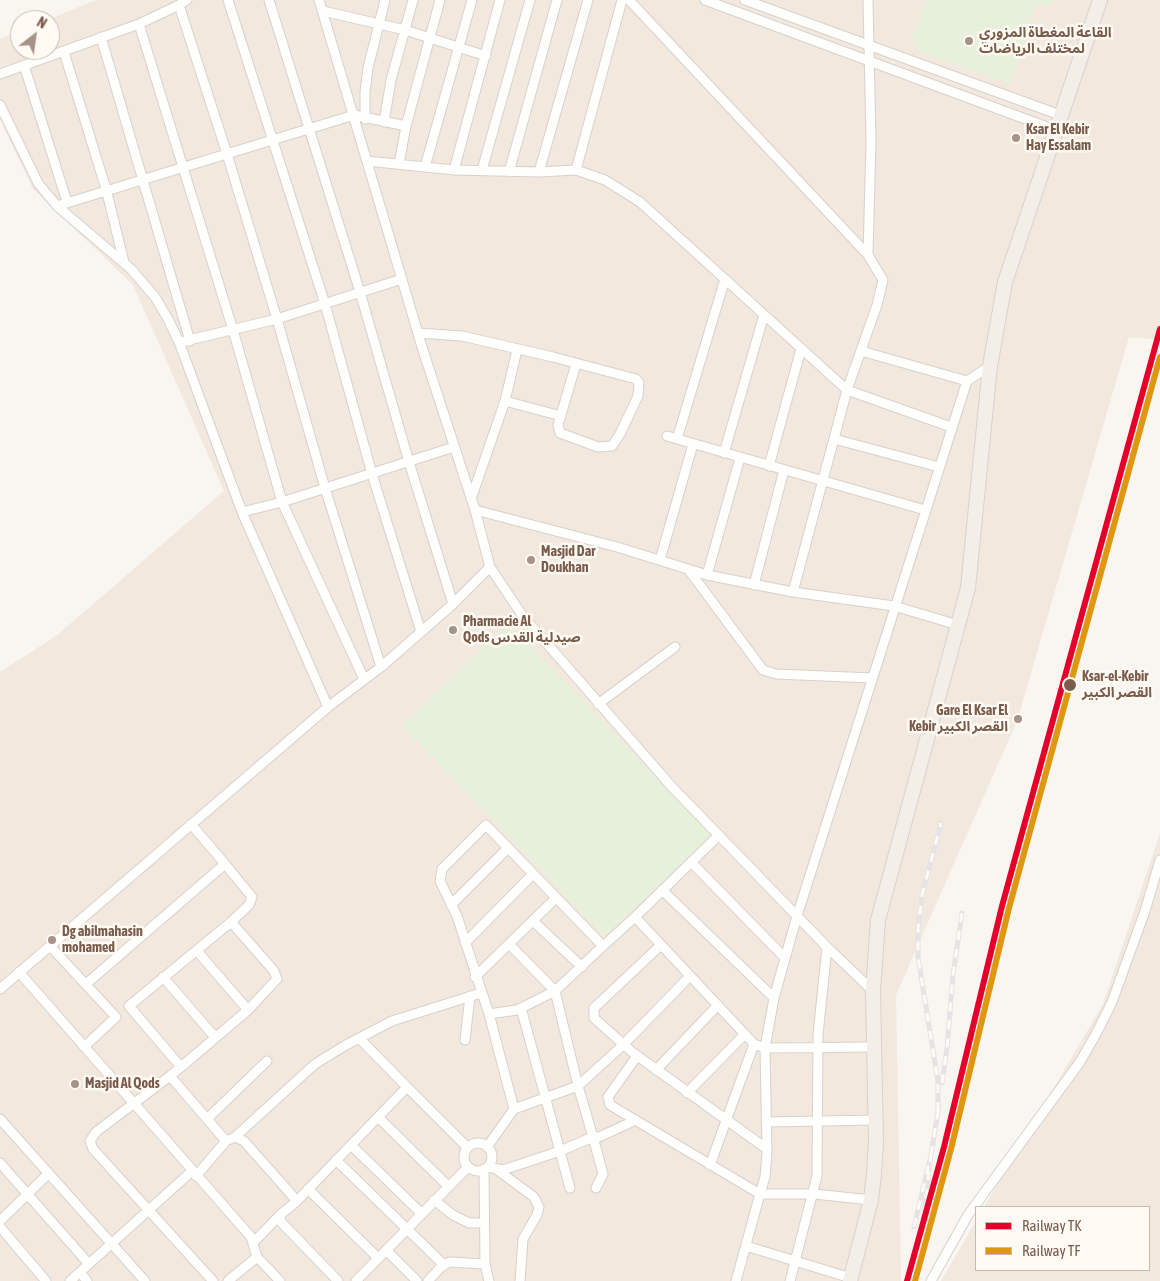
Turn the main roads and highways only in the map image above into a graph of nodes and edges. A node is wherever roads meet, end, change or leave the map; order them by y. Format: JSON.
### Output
{"nodes":[{"id":1,"x":1100,"y":0,"type":"edge"},
{"id":2,"x":850,"y":1279,"type":"edge"}],
"edges":[{"from":1,"to":2,"type":"main road"}]}
